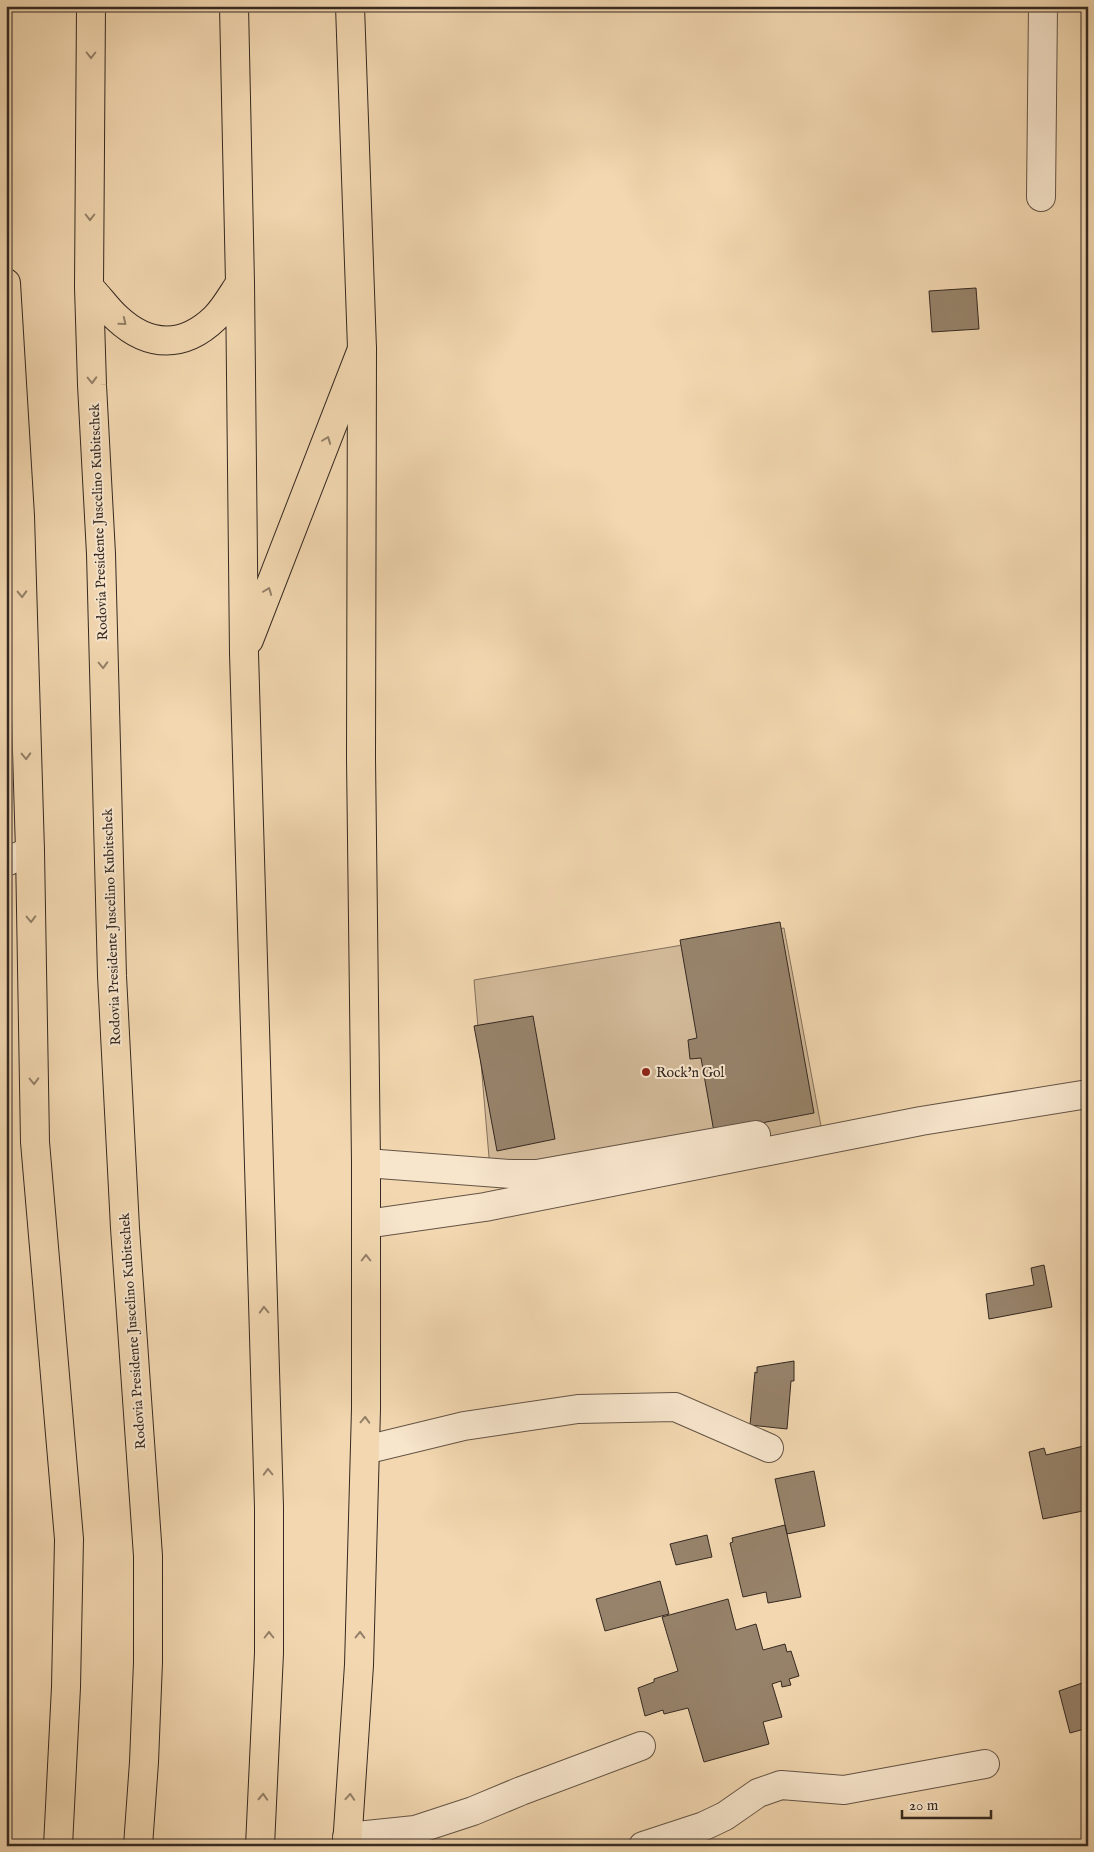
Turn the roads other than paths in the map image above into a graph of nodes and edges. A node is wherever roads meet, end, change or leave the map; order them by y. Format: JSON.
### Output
{"nodes":[{"id":1,"x":91,"y":6,"type":"edge"},
{"id":2,"x":234,"y":6,"type":"edge"},
{"id":3,"x":350,"y":6,"type":"edge"},
{"id":4,"x":1043,"y":6,"type":"edge"},
{"id":5,"x":1041,"y":197,"type":"dead end"},
{"id":6,"x":6,"y":283,"type":"edge"},
{"id":7,"x":240,"y":284,"type":"junction"},
{"id":8,"x":89,"y":287,"type":"junction"},
{"id":9,"x":362,"y":349,"type":"junction"},
{"id":10,"x":244,"y":653,"type":"junction"},
{"id":11,"x":18,"y":856,"type":"edge"},
{"id":12,"x":1088,"y":1077,"type":"edge"},
{"id":13,"x":1088,"y":1094,"type":"edge"},
{"id":14,"x":366,"y":1163,"type":"junction"},
{"id":15,"x":366,"y":1224,"type":"junction"},
{"id":16,"x":769,"y":1448,"type":"dead end"},
{"id":17,"x":365,"y":1450,"type":"junction"},
{"id":18,"x":641,"y":1746,"type":"dead end"},
{"id":19,"x":985,"y":1764,"type":"dead end"},
{"id":20,"x":347,"y":1841,"type":"edge"},
{"id":21,"x":58,"y":1846,"type":"edge"},
{"id":22,"x":138,"y":1846,"type":"edge"},
{"id":23,"x":260,"y":1846,"type":"edge"},
{"id":24,"x":643,"y":1846,"type":"edge"}],
"edges":[{"from":1,"to":8,"type":"main road","name":"Rodovia Presidente Juscelino Kubitschek","one_way":true},
{"from":2,"to":7,"type":"main road"},
{"from":3,"to":9,"type":"main road"},
{"from":4,"to":5,"type":"street"},
{"from":6,"to":11,"type":"main road","one_way":true},
{"from":8,"to":7,"type":"main road","one_way":true},
{"from":7,"to":10,"type":"main road"},
{"from":8,"to":22,"type":"main road","name":"Rodovia Presidente Juscelino Kubitschek","one_way":true},
{"from":10,"to":9,"type":"main road","one_way":true},
{"from":9,"to":14,"type":"main road"},
{"from":23,"to":10,"type":"main road","one_way":true},
{"from":11,"to":21,"type":"main road","one_way":true},
{"from":12,"to":14,"type":"street"},
{"from":13,"to":15,"type":"street"},
{"from":14,"to":15,"type":"main road"},
{"from":17,"to":15,"type":"main road","one_way":true},
{"from":16,"to":17,"type":"street"},
{"from":20,"to":17,"type":"main road","one_way":true},
{"from":18,"to":20,"type":"street"},
{"from":19,"to":24,"type":"street"}]}
